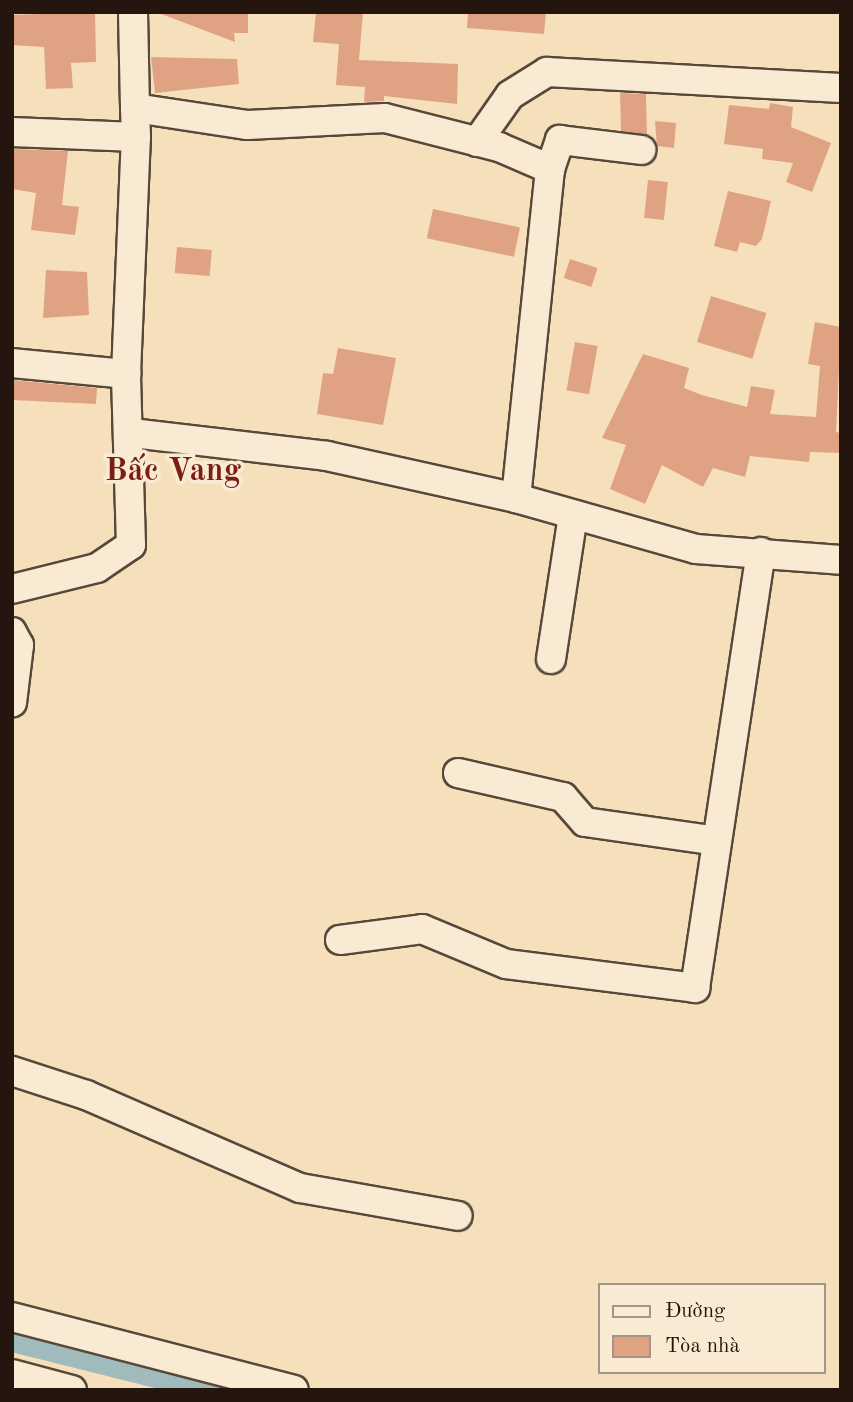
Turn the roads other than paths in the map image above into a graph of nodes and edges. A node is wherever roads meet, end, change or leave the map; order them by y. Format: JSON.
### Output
{"nodes":[{"id":1,"x":133,"y":12,"type":"edge"},
{"id":2,"x":841,"y":88,"type":"edge"},
{"id":3,"x":135,"y":108,"type":"junction"},
{"id":4,"x":12,"y":132,"type":"edge"},
{"id":5,"x":136,"y":137,"type":"junction"},
{"id":6,"x":477,"y":142,"type":"junction"},
{"id":7,"x":641,"y":150,"type":"dead end"},
{"id":8,"x":550,"y":169,"type":"junction"},
{"id":9,"x":12,"y":363,"type":"edge"},
{"id":10,"x":126,"y":374,"type":"junction"},
{"id":11,"x":132,"y":433,"type":"junction"},
{"id":12,"x":516,"y":498,"type":"junction"},
{"id":13,"x":573,"y":515,"type":"junction"},
{"id":14,"x":761,"y":552,"type":"junction"},
{"id":15,"x":841,"y":560,"type":"edge"},
{"id":16,"x":12,"y":589,"type":"edge"},
{"id":17,"x":12,"y":632,"type":"edge"},
{"id":18,"x":551,"y":659,"type":"dead end"},
{"id":19,"x":12,"y":703,"type":"edge"},
{"id":20,"x":458,"y":773,"type":"dead end"},
{"id":21,"x":718,"y":841,"type":"junction"},
{"id":22,"x":340,"y":940,"type":"dead end"},
{"id":23,"x":12,"y":1071,"type":"edge"},
{"id":24,"x":458,"y":1216,"type":"dead end"},
{"id":25,"x":12,"y":1317,"type":"edge"},
{"id":26,"x":12,"y":1374,"type":"edge"},
{"id":27,"x":72,"y":1390,"type":"edge"},
{"id":28,"x":294,"y":1390,"type":"edge"}],
"edges":[{"from":1,"to":3,"type":"lane"},
{"from":2,"to":6,"type":"lane"},
{"from":3,"to":5,"type":"lane"},
{"from":3,"to":6,"type":"lane"},
{"from":4,"to":5,"type":"lane"},
{"from":5,"to":10,"type":"lane"},
{"from":6,"to":8,"type":"lane"},
{"from":7,"to":8,"type":"lane"},
{"from":8,"to":12,"type":"lane"},
{"from":9,"to":10,"type":"lane"},
{"from":10,"to":11,"type":"lane"},
{"from":11,"to":12,"type":"lane"},
{"from":11,"to":16,"type":"lane"},
{"from":12,"to":13,"type":"lane"},
{"from":13,"to":14,"type":"lane"},
{"from":13,"to":18,"type":"lane"},
{"from":14,"to":15,"type":"lane"},
{"from":14,"to":21,"type":"lane"},
{"from":17,"to":19,"type":"lane"},
{"from":20,"to":21,"type":"lane"},
{"from":21,"to":22,"type":"lane"},
{"from":23,"to":24,"type":"lane"},
{"from":25,"to":28,"type":"lane"},
{"from":26,"to":27,"type":"lane"}]}
